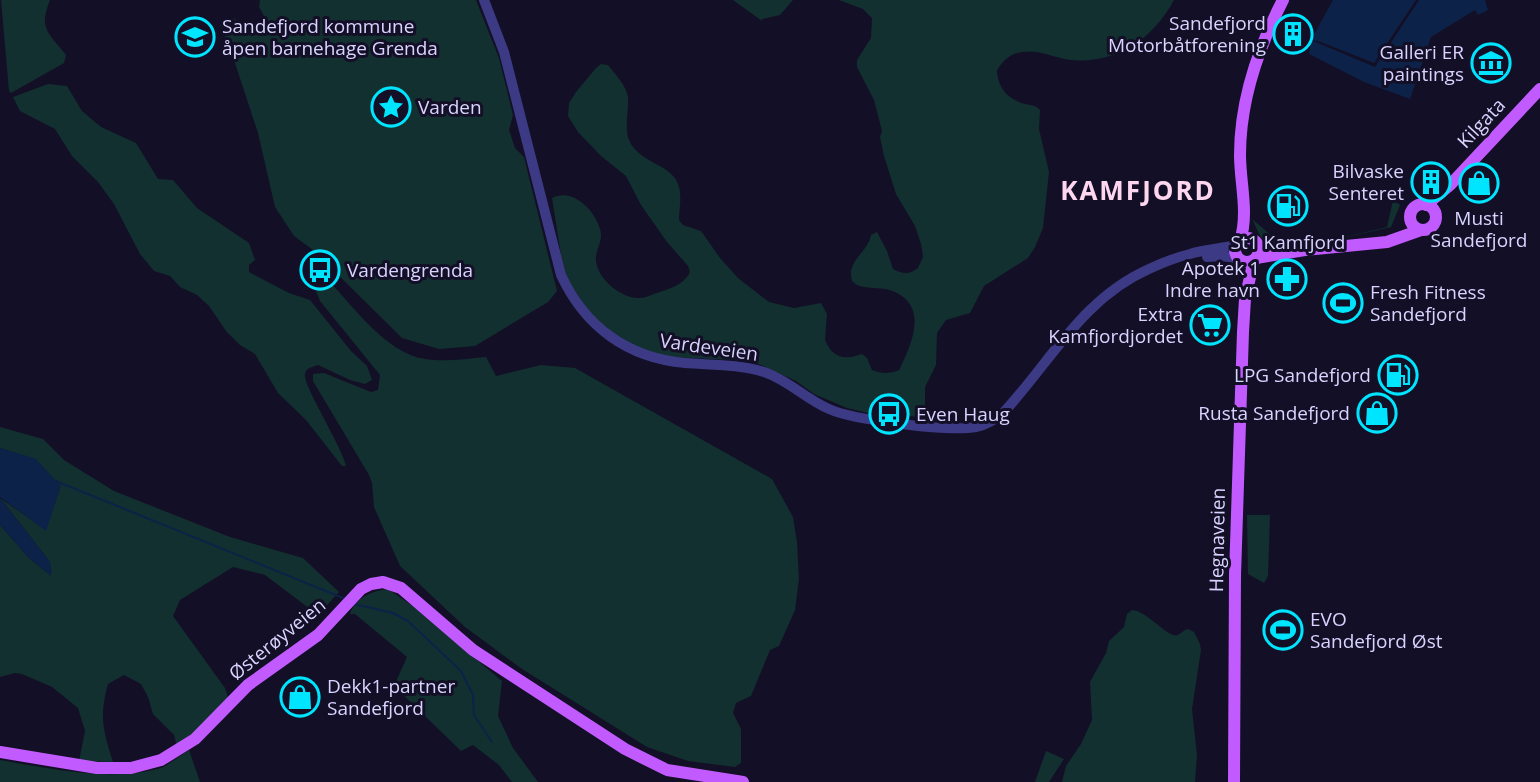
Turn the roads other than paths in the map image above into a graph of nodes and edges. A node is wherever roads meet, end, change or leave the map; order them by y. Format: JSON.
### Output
{"nodes":[{"id":1,"x":484,"y":0,"type":"edge"},
{"id":2,"x":1283,"y":0,"type":"edge"},
{"id":3,"x":1540,"y":89,"type":"edge"},
{"id":4,"x":1243,"y":194,"type":"junction"},
{"id":5,"x":1430,"y":208,"type":"junction"},
{"id":6,"x":1410,"y":218,"type":"junction"},
{"id":7,"x":1421,"y":230,"type":"junction"},
{"id":8,"x":1255,"y":241,"type":"junction"},
{"id":9,"x":1239,"y":242,"type":"junction"},
{"id":10,"x":1338,"y":247,"type":"junction"},
{"id":11,"x":1305,"y":250,"type":"junction"},
{"id":12,"x":1179,"y":259,"type":"junction"},
{"id":13,"x":1247,"y":259,"type":"junction"},
{"id":14,"x":0,"y":752,"type":"edge"},
{"id":15,"x":743,"y":782,"type":"edge"},
{"id":16,"x":1234,"y":782,"type":"edge"}],
"edges":[{"from":1,"to":12,"type":"street","name":"Vardeveien"},
{"from":2,"to":4,"type":"main road"},
{"from":3,"to":5,"type":"main road","name":"Kilgata"},
{"from":4,"to":8,"type":"main road"},
{"from":4,"to":9,"type":"main road"},
{"from":5,"to":6,"type":"main road"},
{"from":5,"to":7,"type":"main road"},
{"from":6,"to":7,"type":"main road"},
{"from":6,"to":10,"type":"main road"},
{"from":7,"to":10,"type":"main road"},
{"from":8,"to":9,"type":"main road"},
{"from":8,"to":11,"type":"main road"},
{"from":8,"to":13,"type":"main road"},
{"from":9,"to":12,"type":"street","name":"Vardeveien"},
{"from":9,"to":13,"type":"main road"},
{"from":10,"to":11,"type":"main road"},
{"from":11,"to":13,"type":"main road"},
{"from":12,"to":13,"type":"street","name":"Vardeveien"},
{"from":13,"to":16,"type":"main road","name":"Hegnaveien"},
{"from":14,"to":15,"type":"main road","name":"Østerøyveien"}]}
